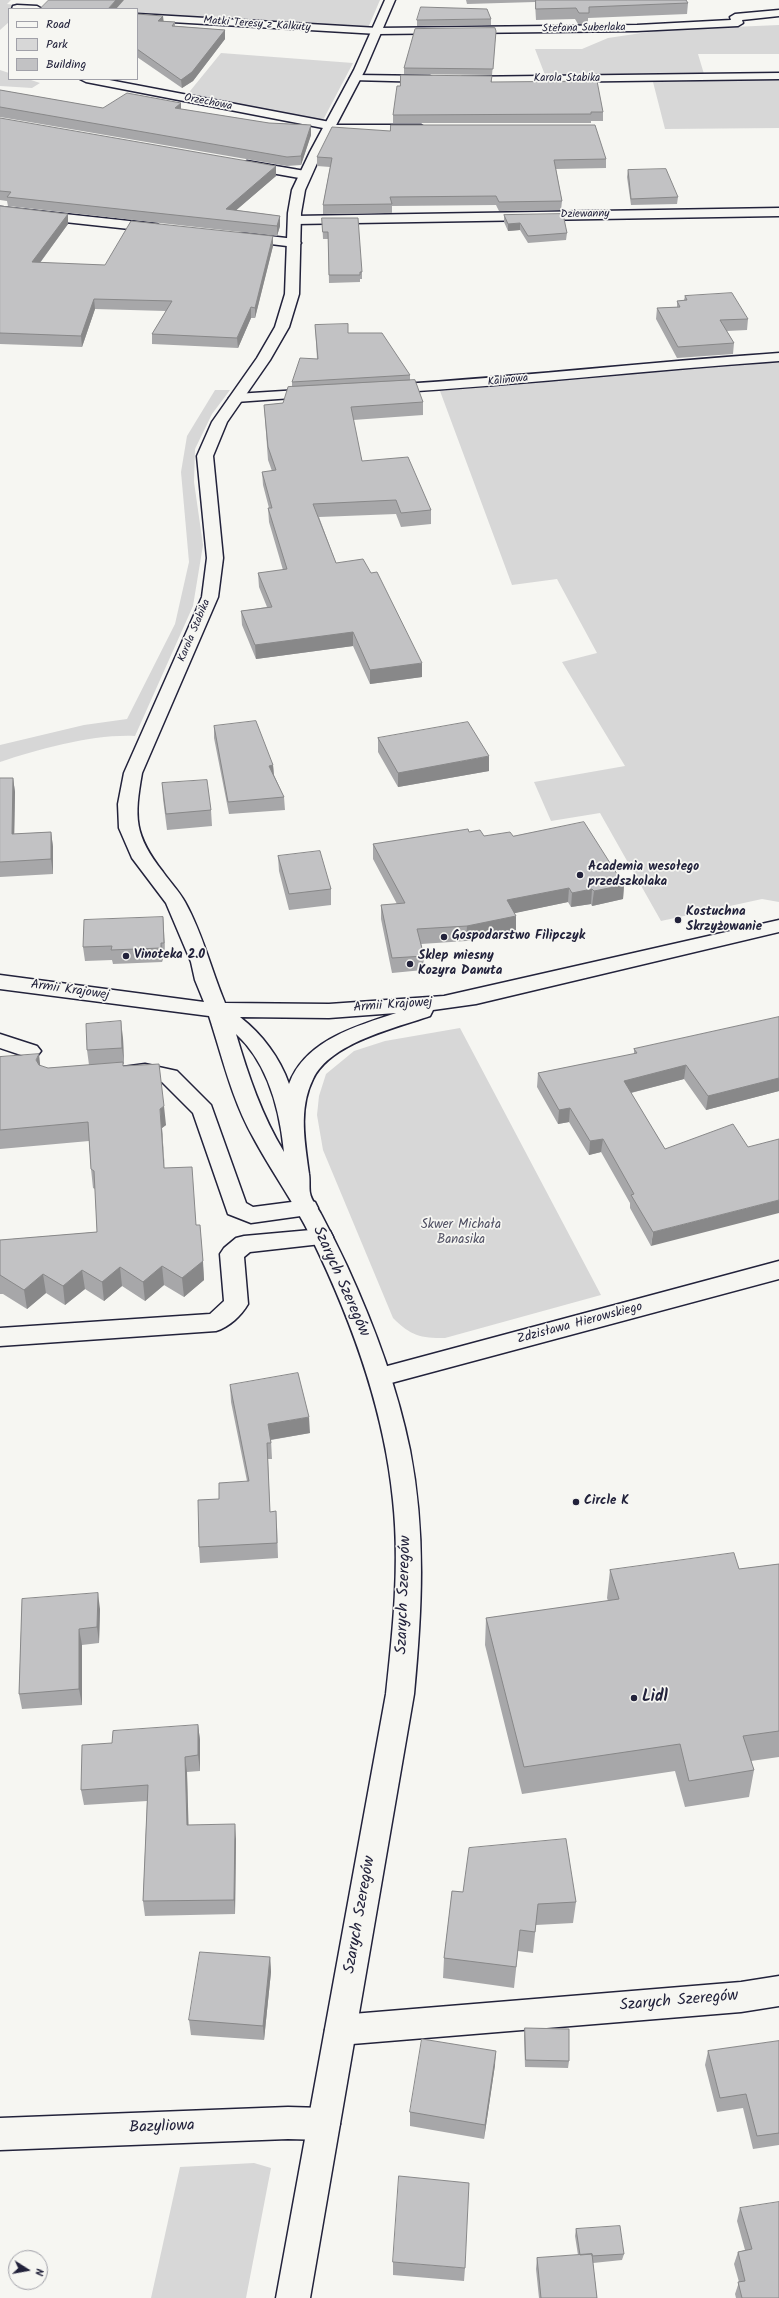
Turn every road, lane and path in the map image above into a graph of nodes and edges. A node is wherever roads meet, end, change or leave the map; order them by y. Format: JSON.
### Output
{"nodes":[{"id":1,"x":390,"y":0,"type":"edge"},
{"id":2,"x":779,"y":13,"type":"edge"},
{"id":3,"x":138,"y":16,"type":"edge"},
{"id":4,"x":378,"y":31,"type":"junction"},
{"id":5,"x":779,"y":76,"type":"edge"},
{"id":6,"x":356,"y":78,"type":"junction"},
{"id":7,"x":91,"y":80,"type":"edge"},
{"id":8,"x":329,"y":127,"type":"junction"},
{"id":9,"x":434,"y":129,"type":"edge"},
{"id":10,"x":234,"y":163,"type":"edge"},
{"id":11,"x":305,"y":175,"type":"junction"},
{"id":12,"x":0,"y":211,"type":"edge"},
{"id":13,"x":779,"y":212,"type":"edge"},
{"id":14,"x":295,"y":220,"type":"junction"},
{"id":15,"x":171,"y":230,"type":"edge"},
{"id":16,"x":233,"y":236,"type":"edge"},
{"id":17,"x":296,"y":243,"type":"junction"},
{"id":18,"x":779,"y":357,"type":"edge"},
{"id":19,"x":375,"y":390,"type":"edge"},
{"id":20,"x":328,"y":392,"type":"edge"},
{"id":21,"x":236,"y":398,"type":"junction"},
{"id":22,"x":779,"y":926,"type":"edge"},
{"id":23,"x":0,"y":982,"type":"edge"},
{"id":24,"x":444,"y":1003,"type":"junction"},
{"id":25,"x":218,"y":1010,"type":"junction"},
{"id":26,"x":0,"y":1042,"type":"edge"},
{"id":27,"x":30,"y":1051,"type":"dead end"},
{"id":28,"x":114,"y":1073,"type":"edge"},
{"id":29,"x":292,"y":1124,"type":"junction"},
{"id":30,"x":304,"y":1203,"type":"junction"},
{"id":31,"x":322,"y":1237,"type":"junction"},
{"id":32,"x":779,"y":1270,"type":"edge"},
{"id":33,"x":0,"y":1337,"type":"edge"},
{"id":34,"x":380,"y":1377,"type":"junction"},
{"id":35,"x":779,"y":1991,"type":"edge"},
{"id":36,"x":340,"y":2030,"type":"junction"},
{"id":37,"x":324,"y":2124,"type":"junction"},
{"id":38,"x":0,"y":2134,"type":"edge"},
{"id":39,"x":293,"y":2298,"type":"edge"}],
"edges":[{"from":1,"to":4,"type":"street","name":"Karola Stabika"},
{"from":2,"to":4,"type":"street","name":"Stefana Suberlaka"},
{"from":3,"to":4,"type":"street","name":"Matki Teresy z Kalkuty"},
{"from":4,"to":6,"type":"street","name":"Karola Stabika"},
{"from":5,"to":6,"type":"street","name":"Karola Stabika"},
{"from":6,"to":8,"type":"street","name":"Karola Stabika"},
{"from":7,"to":8,"type":"street","name":"Orzechowa"},
{"from":8,"to":9,"type":"street"},
{"from":8,"to":11,"type":"street","name":"Karola Stabika"},
{"from":10,"to":11,"type":"street"},
{"from":11,"to":14,"type":"street","name":"Karola Stabika"},
{"from":12,"to":15,"type":"street"},
{"from":13,"to":14,"type":"street","name":"Dziewanny"},
{"from":14,"to":17,"type":"street","name":"Karola Stabika"},
{"from":16,"to":17,"type":"street"},
{"from":17,"to":21,"type":"street","name":"Karola Stabika"},
{"from":18,"to":19,"type":"street","name":"Kalinowa"},
{"from":20,"to":21,"type":"street"},
{"from":21,"to":25,"type":"street","name":"Karola Stabika"},
{"from":22,"to":24,"type":"street","name":"Armii Krajowej"},
{"from":23,"to":25,"type":"street","name":"Armii Krajowej"},
{"from":24,"to":25,"type":"street","name":"Armii Krajowej"},
{"from":24,"to":29,"type":"street","name":"Szarych Szeregów"},
{"from":25,"to":29,"type":"street","name":"Szarych Szeregów"},
{"from":25,"to":30,"type":"street","name":"Szarych Szeregów"},
{"from":26,"to":27,"type":"street"},
{"from":28,"to":30,"type":"street"},
{"from":29,"to":30,"type":"street","name":"Szarych Szeregów"},
{"from":30,"to":31,"type":"street","name":"Szarych Szeregów"},
{"from":31,"to":33,"type":"street"},
{"from":31,"to":34,"type":"street","name":"Szarych Szeregów"},
{"from":32,"to":34,"type":"street","name":"Zdzisława Hierowskiego"},
{"from":34,"to":36,"type":"street","name":"Szarych Szeregów"},
{"from":35,"to":36,"type":"street","name":"Szarych Szeregów"},
{"from":36,"to":37,"type":"street","name":"Szarych Szeregów"},
{"from":37,"to":38,"type":"street","name":"Bazyliowa"},
{"from":37,"to":39,"type":"street","name":"Szarych Szeregów"}]}
